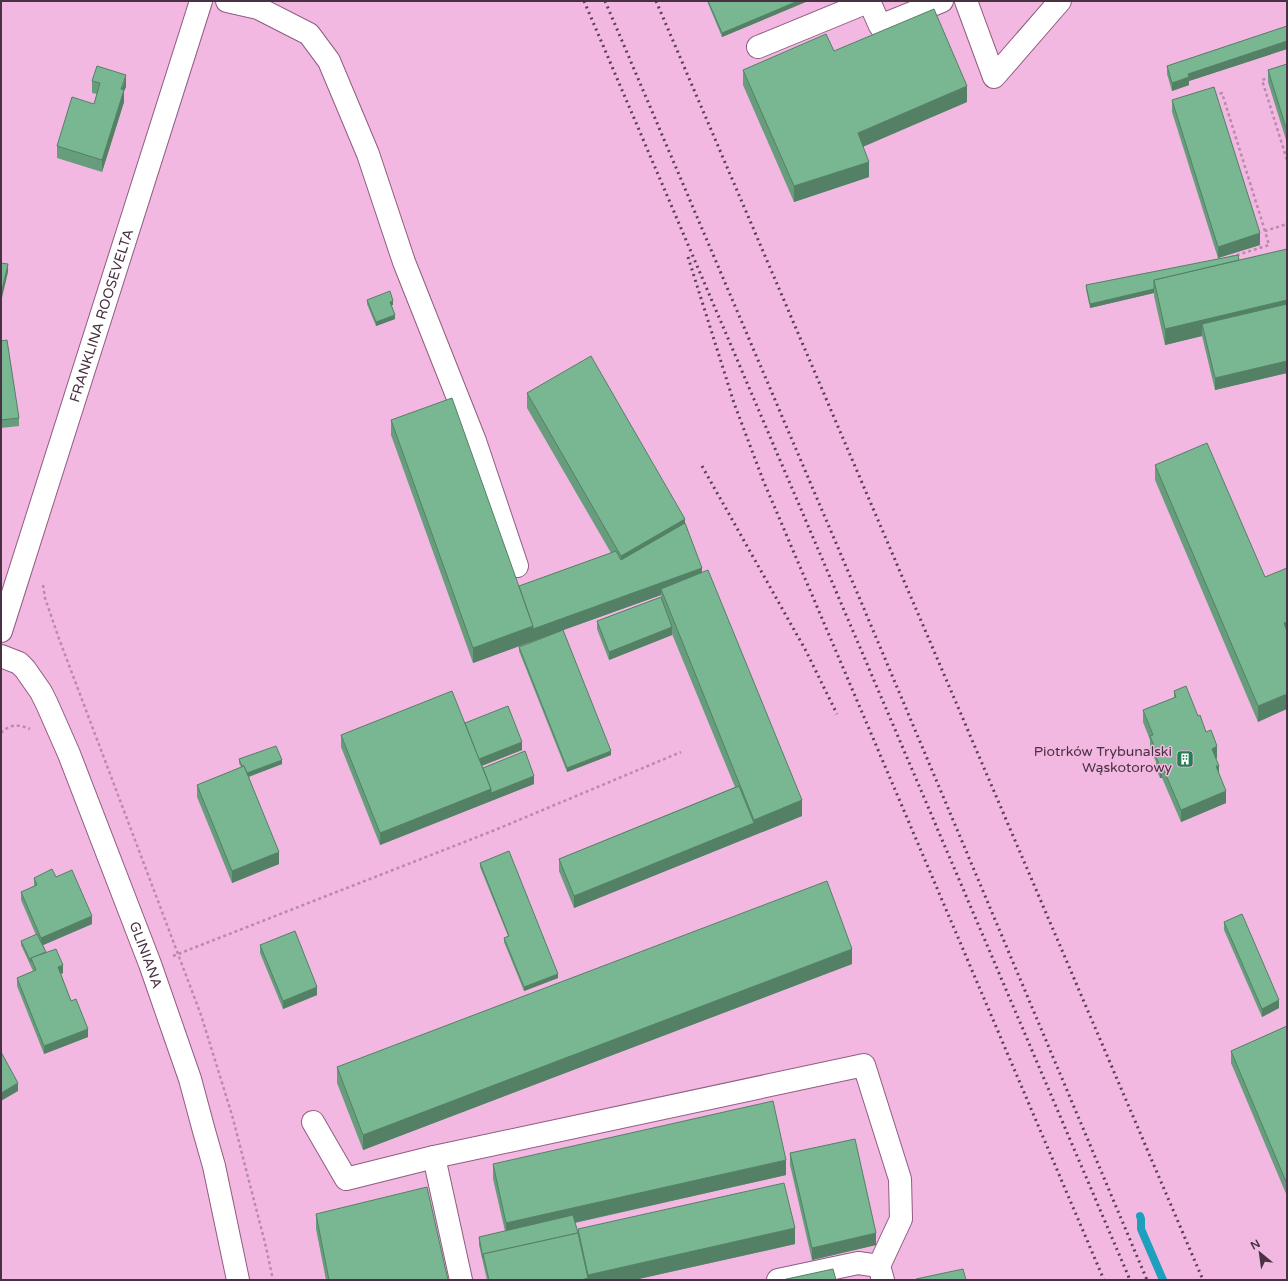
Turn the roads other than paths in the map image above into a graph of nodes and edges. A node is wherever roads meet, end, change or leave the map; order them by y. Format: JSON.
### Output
{"nodes":[{"id":1,"x":201,"y":1,"type":"edge"},
{"id":2,"x":227,"y":1,"type":"edge"},
{"id":3,"x":870,"y":1,"type":"edge"},
{"id":4,"x":942,"y":1,"type":"edge"},
{"id":5,"x":966,"y":1,"type":"edge"},
{"id":6,"x":1060,"y":1,"type":"edge"},
{"id":7,"x":758,"y":47,"type":"dead end"},
{"id":8,"x":517,"y":566,"type":"dead end"},
{"id":9,"x":1,"y":631,"type":"edge"},
{"id":10,"x":1,"y":656,"type":"edge"},
{"id":11,"x":313,"y":1122,"type":"dead end"},
{"id":12,"x":434,"y":1157,"type":"junction"},
{"id":13,"x":881,"y":1273,"type":"edge"},
{"id":14,"x":238,"y":1280,"type":"edge"},
{"id":15,"x":461,"y":1280,"type":"edge"},
{"id":16,"x":778,"y":1280,"type":"edge"}],
"edges":[{"from":1,"to":9,"type":"street","name":"FRANKLINA ROOSEVELTA"},
{"from":2,"to":8,"type":"street"},
{"from":3,"to":4,"type":"street"},
{"from":3,"to":7,"type":"street"},
{"from":5,"to":6,"type":"street"},
{"from":10,"to":14,"type":"street","name":"GLINIANA"},
{"from":11,"to":12,"type":"street"},
{"from":12,"to":13,"type":"street"},
{"from":12,"to":15,"type":"street"},
{"from":13,"to":16,"type":"street"}]}
